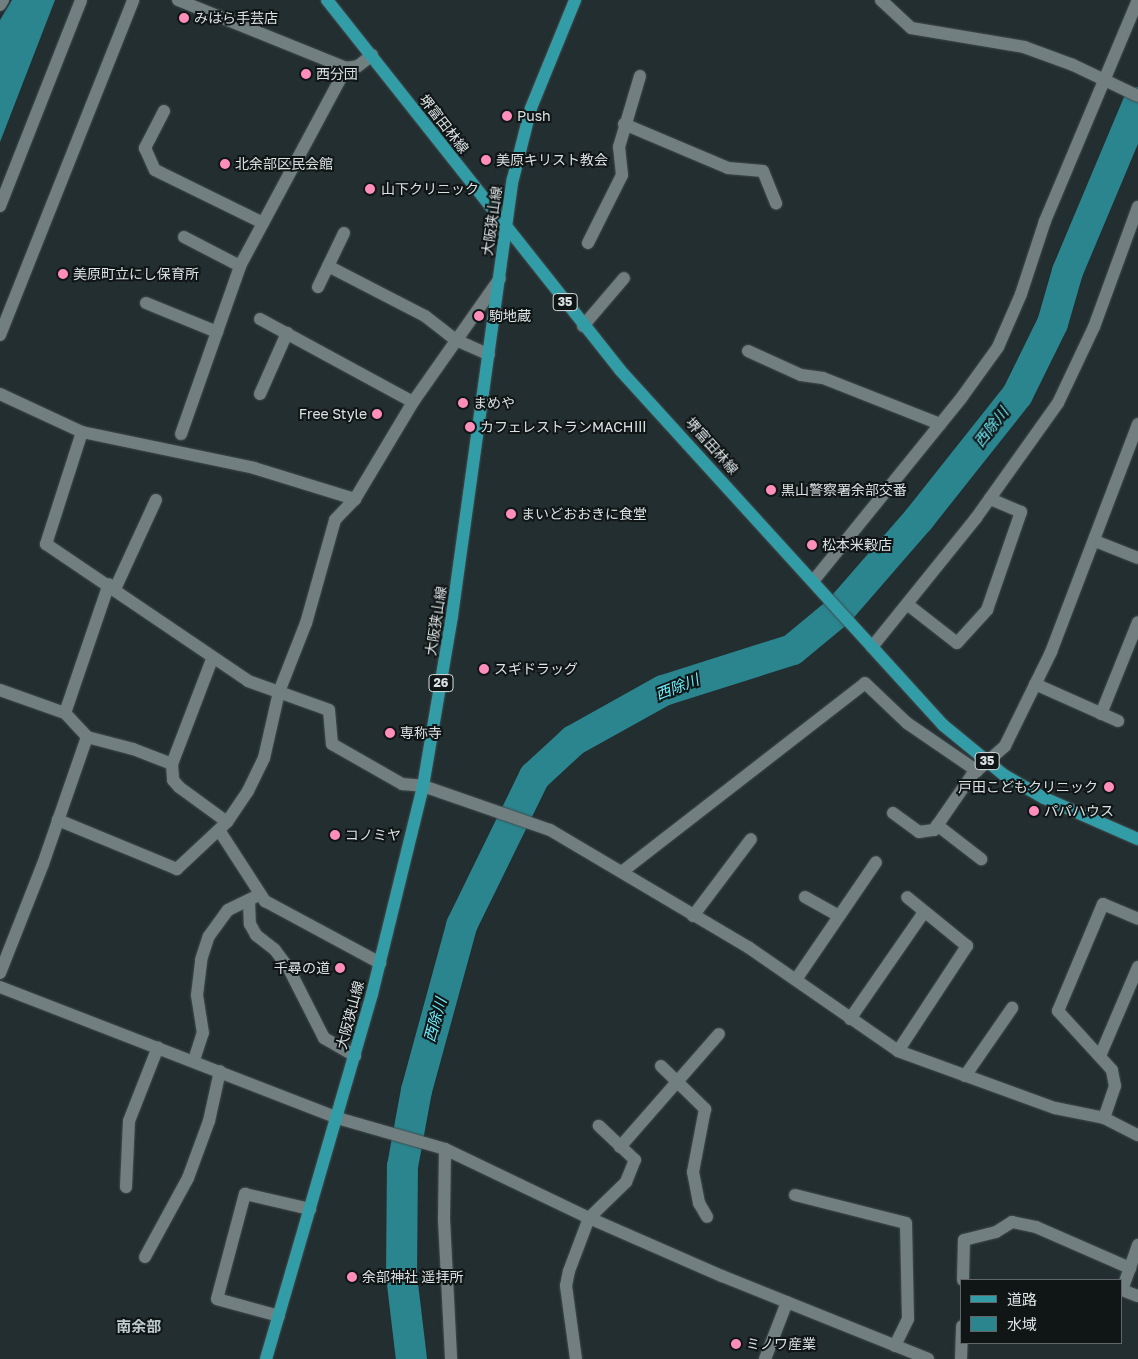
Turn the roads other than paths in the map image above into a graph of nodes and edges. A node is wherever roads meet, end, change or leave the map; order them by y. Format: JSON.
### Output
{"nodes":[{"id":1,"x":3,"y":0,"type":"edge"},
{"id":2,"x":82,"y":0,"type":"edge"},
{"id":3,"x":133,"y":0,"type":"edge"},
{"id":4,"x":178,"y":0,"type":"edge"},
{"id":5,"x":327,"y":0,"type":"edge"},
{"id":6,"x":575,"y":0,"type":"edge"},
{"id":7,"x":881,"y":0,"type":"edge"},
{"id":8,"x":1138,"y":0,"type":"edge"},
{"id":9,"x":0,"y":5,"type":"edge"},
{"id":10,"x":372,"y":55,"type":"junction"},
{"id":11,"x":346,"y":68,"type":"junction"},
{"id":12,"x":640,"y":76,"type":"dead end"},
{"id":13,"x":1104,"y":81,"type":"junction"},
{"id":14,"x":1138,"y":96,"type":"edge"},
{"id":15,"x":164,"y":112,"type":"dead end"},
{"id":16,"x":624,"y":124,"type":"junction"},
{"id":17,"x":776,"y":203,"type":"dead end"},
{"id":18,"x":0,"y":206,"type":"edge"},
{"id":19,"x":1138,"y":207,"type":"edge"},
{"id":20,"x":263,"y":223,"type":"junction"},
{"id":21,"x":506,"y":227,"type":"junction"},
{"id":22,"x":344,"y":233,"type":"dead end"},
{"id":23,"x":184,"y":237,"type":"dead end"},
{"id":24,"x":588,"y":243,"type":"dead end"},
{"id":25,"x":240,"y":266,"type":"junction"},
{"id":26,"x":328,"y":266,"type":"junction"},
{"id":27,"x":500,"y":278,"type":"junction"},
{"id":28,"x":624,"y":278,"type":"dead end"},
{"id":29,"x":318,"y":287,"type":"dead end"},
{"id":30,"x":146,"y":303,"type":"dead end"},
{"id":31,"x":260,"y":319,"type":"dead end"},
{"id":32,"x":583,"y":326,"type":"junction"},
{"id":33,"x":217,"y":332,"type":"junction"},
{"id":34,"x":287,"y":334,"type":"junction"},
{"id":35,"x":0,"y":335,"type":"edge"},
{"id":36,"x":456,"y":340,"type":"junction"},
{"id":37,"x":748,"y":351,"type":"dead end"},
{"id":38,"x":489,"y":355,"type":"junction"},
{"id":39,"x":0,"y":394,"type":"edge"},
{"id":40,"x":260,"y":394,"type":"dead end"},
{"id":41,"x":413,"y":402,"type":"junction"},
{"id":42,"x":940,"y":424,"type":"junction"},
{"id":43,"x":1138,"y":424,"type":"edge"},
{"id":44,"x":82,"y":432,"type":"junction"},
{"id":45,"x":182,"y":434,"type":"dead end"},
{"id":46,"x":354,"y":499,"type":"junction"},
{"id":47,"x":990,"y":499,"type":"junction"},
{"id":48,"x":156,"y":500,"type":"dead end"},
{"id":49,"x":1095,"y":541,"type":"junction"},
{"id":50,"x":1138,"y":558,"type":"edge"},
{"id":51,"x":817,"y":584,"type":"junction"},
{"id":52,"x":112,"y":586,"type":"junction"},
{"id":53,"x":907,"y":604,"type":"junction"},
{"id":54,"x":1138,"y":622,"type":"edge"},
{"id":55,"x":869,"y":644,"type":"junction"},
{"id":56,"x":212,"y":660,"type":"junction"},
{"id":57,"x":1035,"y":684,"type":"junction"},
{"id":58,"x":0,"y":690,"type":"edge"},
{"id":59,"x":279,"y":692,"type":"junction"},
{"id":60,"x":65,"y":713,"type":"junction"},
{"id":61,"x":1101,"y":714,"type":"junction"},
{"id":62,"x":1118,"y":721,"type":"dead end"},
{"id":63,"x":86,"y":737,"type":"junction"},
{"id":64,"x":989,"y":763,"type":"junction"},
{"id":65,"x":172,"y":764,"type":"junction"},
{"id":66,"x":978,"y":771,"type":"junction"},
{"id":67,"x":423,"y":786,"type":"junction"},
{"id":68,"x":893,"y":813,"type":"dead end"},
{"id":69,"x":58,"y":820,"type":"junction"},
{"id":70,"x":936,"y":825,"type":"junction"},
{"id":71,"x":223,"y":826,"type":"junction"},
{"id":72,"x":751,"y":839,"type":"dead end"},
{"id":73,"x":1138,"y":839,"type":"edge"},
{"id":74,"x":981,"y":860,"type":"dead end"},
{"id":75,"x":876,"y":862,"type":"dead end"},
{"id":76,"x":623,"y":871,"type":"junction"},
{"id":77,"x":261,"y":894,"type":"junction"},
{"id":78,"x":805,"y":897,"type":"dead end"},
{"id":79,"x":907,"y":897,"type":"dead end"},
{"id":80,"x":249,"y":900,"type":"junction"},
{"id":81,"x":924,"y":912,"type":"junction"},
{"id":82,"x":693,"y":916,"type":"junction"},
{"id":83,"x":839,"y":916,"type":"junction"},
{"id":84,"x":1138,"y":919,"type":"edge"},
{"id":85,"x":380,"y":963,"type":"junction"},
{"id":86,"x":1138,"y":967,"type":"edge"},
{"id":87,"x":0,"y":973,"type":"edge"},
{"id":88,"x":797,"y":978,"type":"junction"},
{"id":89,"x":0,"y":987,"type":"edge"},
{"id":90,"x":1012,"y":1008,"type":"dead end"},
{"id":91,"x":850,"y":1018,"type":"junction"},
{"id":92,"x":719,"y":1034,"type":"dead end"},
{"id":93,"x":158,"y":1047,"type":"junction"},
{"id":94,"x":898,"y":1051,"type":"junction"},
{"id":95,"x":355,"y":1056,"type":"junction"},
{"id":96,"x":1100,"y":1056,"type":"junction"},
{"id":97,"x":194,"y":1060,"type":"junction"},
{"id":98,"x":661,"y":1066,"type":"dead end"},
{"id":99,"x":220,"y":1070,"type":"junction"},
{"id":100,"x":966,"y":1076,"type":"junction"},
{"id":101,"x":678,"y":1081,"type":"junction"},
{"id":102,"x":337,"y":1118,"type":"junction"},
{"id":103,"x":1104,"y":1118,"type":"junction"},
{"id":104,"x":599,"y":1126,"type":"dead end"},
{"id":105,"x":1138,"y":1135,"type":"edge"},
{"id":106,"x":620,"y":1147,"type":"junction"},
{"id":107,"x":442,"y":1148,"type":"junction"},
{"id":108,"x":126,"y":1187,"type":"dead end"},
{"id":109,"x":795,"y":1195,"type":"dead end"},
{"id":110,"x":310,"y":1209,"type":"junction"},
{"id":111,"x":707,"y":1216,"type":"dead end"},
{"id":112,"x":589,"y":1218,"type":"junction"},
{"id":113,"x":1138,"y":1245,"type":"edge"},
{"id":114,"x":145,"y":1257,"type":"dead end"},
{"id":115,"x":1130,"y":1268,"type":"junction"},
{"id":116,"x":963,"y":1279,"type":"edge"},
{"id":117,"x":1123,"y":1287,"type":"edge"},
{"id":118,"x":1123,"y":1290,"type":"edge"},
{"id":119,"x":1138,"y":1296,"type":"edge"},
{"id":120,"x":787,"y":1302,"type":"junction"},
{"id":121,"x":279,"y":1316,"type":"junction"},
{"id":122,"x":961,"y":1344,"type":"edge"},
{"id":123,"x":895,"y":1346,"type":"junction"},
{"id":124,"x":266,"y":1359,"type":"edge"},
{"id":125,"x":451,"y":1359,"type":"edge"},
{"id":126,"x":576,"y":1359,"type":"edge"},
{"id":127,"x":765,"y":1359,"type":"edge"},
{"id":128,"x":928,"y":1359,"type":"edge"},
{"id":129,"x":961,"y":1359,"type":"edge"}],
"edges":[{"from":1,"to":9,"type":"street"},
{"from":2,"to":18,"type":"street"},
{"from":3,"to":35,"type":"street"},
{"from":4,"to":11,"type":"street"},
{"from":5,"to":10,"type":"main road","name":"堺富田林線","number":"35"},
{"from":6,"to":21,"type":"main road","name":"大阪狭山線","number":"26"},
{"from":7,"to":13,"type":"street"},
{"from":8,"to":13,"type":"street"},
{"from":10,"to":11,"type":"street"},
{"from":10,"to":21,"type":"main road","name":"堺富田林線","number":"35"},
{"from":11,"to":20,"type":"street"},
{"from":12,"to":16,"type":"street"},
{"from":13,"to":14,"type":"street"},
{"from":13,"to":42,"type":"street"},
{"from":15,"to":20,"type":"street"},
{"from":16,"to":17,"type":"street"},
{"from":16,"to":24,"type":"street"},
{"from":19,"to":47,"type":"street"},
{"from":20,"to":25,"type":"street"},
{"from":21,"to":27,"type":"main road","name":"大阪狭山線","number":"26"},
{"from":21,"to":32,"type":"main road","name":"堺富田林線","number":"35"},
{"from":22,"to":26,"type":"street"},
{"from":23,"to":25,"type":"street"},
{"from":25,"to":33,"type":"street"},
{"from":26,"to":29,"type":"street"},
{"from":26,"to":36,"type":"street"},
{"from":27,"to":36,"type":"street"},
{"from":27,"to":38,"type":"main road","name":"大阪狭山線","number":"26"},
{"from":28,"to":32,"type":"street"},
{"from":30,"to":33,"type":"street"},
{"from":31,"to":34,"type":"street"},
{"from":32,"to":51,"type":"main road","name":"堺富田林線","number":"35"},
{"from":33,"to":45,"type":"street"},
{"from":34,"to":40,"type":"street"},
{"from":34,"to":41,"type":"street"},
{"from":36,"to":38,"type":"street"},
{"from":36,"to":41,"type":"street"},
{"from":37,"to":42,"type":"street"},
{"from":38,"to":67,"type":"main road","name":"大阪狭山線","number":"26"},
{"from":39,"to":44,"type":"street"},
{"from":41,"to":46,"type":"street"},
{"from":42,"to":51,"type":"street"},
{"from":43,"to":49,"type":"street"},
{"from":44,"to":46,"type":"street"},
{"from":44,"to":52,"type":"street"},
{"from":46,"to":59,"type":"street"},
{"from":47,"to":53,"type":"street"},
{"from":47,"to":53,"type":"street"},
{"from":48,"to":52,"type":"street"},
{"from":49,"to":50,"type":"street"},
{"from":49,"to":57,"type":"street"},
{"from":51,"to":55,"type":"main road","name":"堺富田林線","number":"35"},
{"from":52,"to":56,"type":"street"},
{"from":52,"to":60,"type":"street"},
{"from":53,"to":55,"type":"street"},
{"from":54,"to":61,"type":"street"},
{"from":55,"to":64,"type":"main road","name":"堺富田林線","number":"35"},
{"from":56,"to":59,"type":"street"},
{"from":56,"to":65,"type":"street"},
{"from":57,"to":61,"type":"street"},
{"from":57,"to":64,"type":"street"},
{"from":58,"to":60,"type":"street"},
{"from":59,"to":67,"type":"street"},
{"from":59,"to":71,"type":"street"},
{"from":60,"to":63,"type":"street"},
{"from":61,"to":62,"type":"street"},
{"from":63,"to":65,"type":"street"},
{"from":63,"to":69,"type":"street"},
{"from":64,"to":66,"type":"street"},
{"from":64,"to":73,"type":"main road","name":"堺富田林線","number":"35"},
{"from":65,"to":71,"type":"street"},
{"from":66,"to":70,"type":"street"},
{"from":66,"to":76,"type":"street"},
{"from":67,"to":76,"type":"street"},
{"from":67,"to":85,"type":"main road","name":"大阪狭山線","number":"26"},
{"from":68,"to":70,"type":"street"},
{"from":69,"to":71,"type":"street"},
{"from":69,"to":87,"type":"street"},
{"from":70,"to":74,"type":"street"},
{"from":71,"to":77,"type":"street"},
{"from":72,"to":82,"type":"street"},
{"from":75,"to":83,"type":"street"},
{"from":76,"to":82,"type":"street"},
{"from":77,"to":80,"type":"street"},
{"from":77,"to":85,"type":"street"},
{"from":78,"to":83,"type":"street"},
{"from":79,"to":81,"type":"street"},
{"from":80,"to":95,"type":"street"},
{"from":80,"to":97,"type":"street"},
{"from":81,"to":91,"type":"street"},
{"from":81,"to":94,"type":"street"},
{"from":82,"to":88,"type":"street"},
{"from":83,"to":88,"type":"street"},
{"from":84,"to":96,"type":"street"},
{"from":85,"to":95,"type":"main road","name":"大阪狭山線","number":"26"},
{"from":86,"to":96,"type":"street"},
{"from":88,"to":91,"type":"street"},
{"from":89,"to":93,"type":"street"},
{"from":90,"to":100,"type":"street"},
{"from":91,"to":94,"type":"street"},
{"from":92,"to":101,"type":"street"},
{"from":93,"to":97,"type":"street"},
{"from":93,"to":108,"type":"street"},
{"from":94,"to":100,"type":"street"},
{"from":95,"to":102,"type":"main road","name":"大阪狭山線","number":"26"},
{"from":96,"to":103,"type":"street"},
{"from":97,"to":99,"type":"street"},
{"from":98,"to":101,"type":"street"},
{"from":99,"to":102,"type":"street"},
{"from":99,"to":114,"type":"street"},
{"from":100,"to":103,"type":"street"},
{"from":101,"to":106,"type":"street"},
{"from":101,"to":111,"type":"street"},
{"from":102,"to":107,"type":"street"},
{"from":102,"to":110,"type":"main road","name":"大阪狭山線","number":"26"},
{"from":103,"to":105,"type":"street"},
{"from":104,"to":106,"type":"street"},
{"from":106,"to":112,"type":"street"},
{"from":107,"to":112,"type":"street"},
{"from":107,"to":125,"type":"street"},
{"from":109,"to":123,"type":"street"},
{"from":110,"to":121,"type":"main road","name":"大阪狭山線","number":"26"},
{"from":110,"to":121,"type":"street"},
{"from":112,"to":120,"type":"street"},
{"from":112,"to":126,"type":"street"},
{"from":113,"to":115,"type":"street"},
{"from":115,"to":116,"type":"street"},
{"from":115,"to":117,"type":"street"},
{"from":118,"to":119,"type":"street"},
{"from":120,"to":123,"type":"street"},
{"from":120,"to":127,"type":"street"},
{"from":121,"to":124,"type":"main road","name":"大阪狭山線","number":"26"},
{"from":122,"to":129,"type":"street"},
{"from":123,"to":128,"type":"street"}]}
